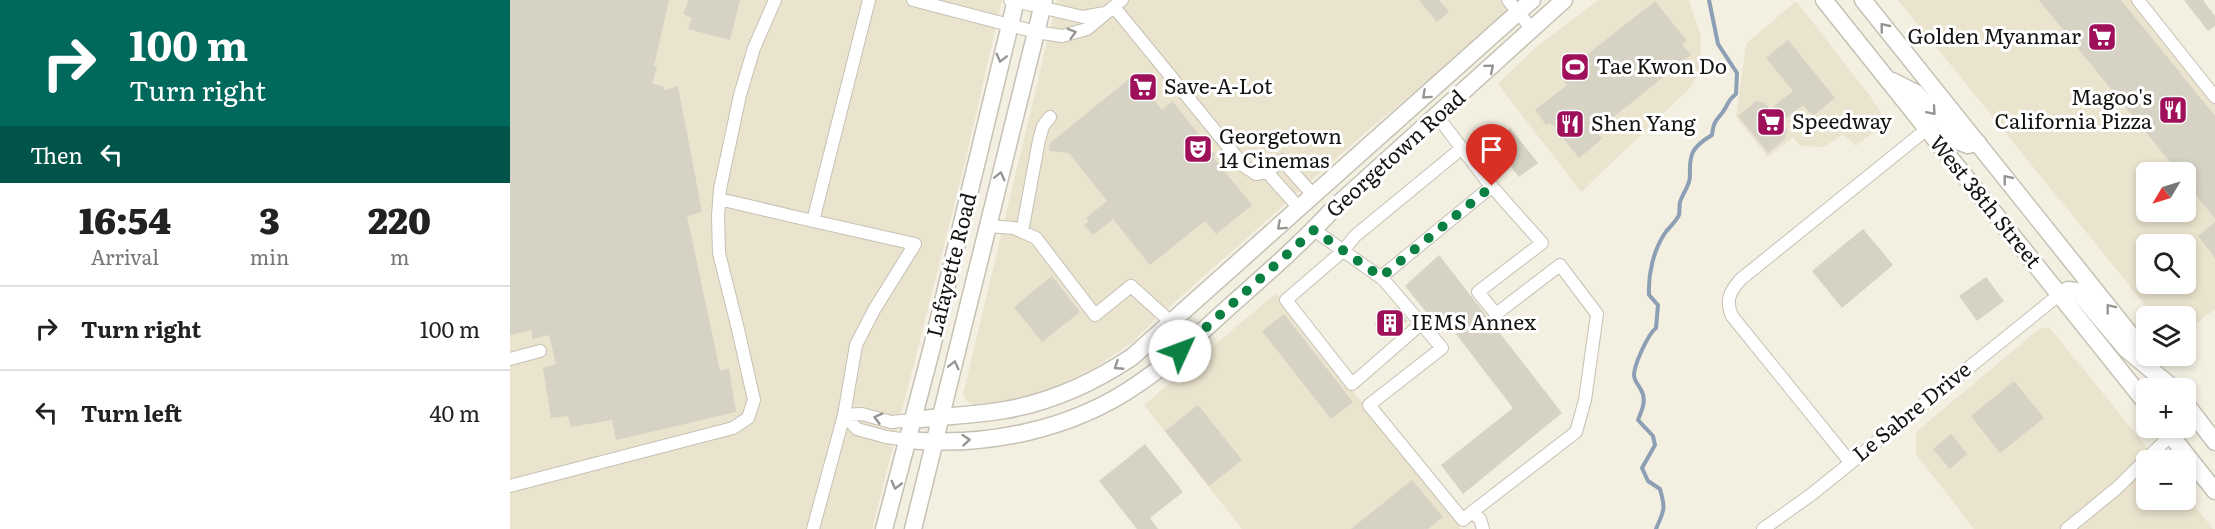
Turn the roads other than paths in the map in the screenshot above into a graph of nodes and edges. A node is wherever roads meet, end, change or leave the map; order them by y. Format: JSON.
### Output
{"nodes":[{"id":1,"x":775,"y":0,"type":"edge"},
{"id":2,"x":869,"y":0,"type":"edge"},
{"id":3,"x":913,"y":0,"type":"edge"},
{"id":4,"x":1014,"y":0,"type":"edge"},
{"id":5,"x":1532,"y":0,"type":"edge"},
{"id":6,"x":1564,"y":0,"type":"edge"},
{"id":7,"x":1824,"y":0,"type":"edge"},
{"id":8,"x":1863,"y":0,"type":"edge"},
{"id":9,"x":2138,"y":0,"type":"edge"},
{"id":10,"x":1043,"y":3,"type":"edge"},
{"id":11,"x":1114,"y":6,"type":"edge"},
{"id":12,"x":1513,"y":6,"type":"edge"},
{"id":13,"x":1010,"y":25,"type":"junction"},
{"id":14,"x":1532,"y":29,"type":"junction"},
{"id":15,"x":1036,"y":33,"type":"junction"},
{"id":16,"x":1886,"y":78,"type":"junction"},
{"id":17,"x":2215,"y":97,"type":"edge"},
{"id":18,"x":1437,"y":116,"type":"junction"},
{"id":19,"x":1050,"y":117,"type":"dead end"},
{"id":20,"x":1927,"y":129,"type":"junction"},
{"id":21,"x":1978,"y":143,"type":"junction"},
{"id":22,"x":1462,"y":148,"type":"junction"},
{"id":23,"x":1268,"y":172,"type":"junction"},
{"id":24,"x":1492,"y":186,"type":"junction"},
{"id":25,"x":1314,"y":196,"type":"junction"},
{"id":26,"x":719,"y":199,"type":"junction"},
{"id":27,"x":1300,"y":209,"type":"junction"},
{"id":28,"x":813,"y":221,"type":"junction"},
{"id":29,"x":988,"y":226,"type":"junction"},
{"id":30,"x":1314,"y":230,"type":"junction"},
{"id":31,"x":1022,"y":232,"type":"junction"},
{"id":32,"x":1343,"y":251,"type":"junction"},
{"id":33,"x":1381,"y":277,"type":"junction"},
{"id":34,"x":2060,"y":294,"type":"junction"},
{"id":35,"x":1172,"y":323,"type":"junction"},
{"id":36,"x":1422,"y":323,"type":"junction"},
{"id":37,"x":2136,"y":341,"type":"edge"},
{"id":38,"x":540,"y":351,"type":"dead end"},
{"id":39,"x":1182,"y":353,"type":"junction"},
{"id":40,"x":510,"y":359,"type":"edge"},
{"id":41,"x":2156,"y":366,"type":"edge"},
{"id":42,"x":2161,"y":378,"type":"edge"},
{"id":43,"x":2165,"y":378,"type":"edge"},
{"id":44,"x":2136,"y":390,"type":"edge"},
{"id":45,"x":844,"y":415,"type":"junction"},
{"id":46,"x":942,"y":416,"type":"junction"},
{"id":47,"x":2196,"y":417,"type":"edge"},
{"id":48,"x":913,"y":420,"type":"junction"},
{"id":49,"x":2162,"y":438,"type":"edge"},
{"id":50,"x":2173,"y":438,"type":"edge"},
{"id":51,"x":908,"y":440,"type":"junction"},
{"id":52,"x":935,"y":442,"type":"junction"},
{"id":53,"x":2215,"y":442,"type":"edge"},
{"id":54,"x":1850,"y":462,"type":"junction"},
{"id":55,"x":510,"y":486,"type":"edge"},
{"id":56,"x":2215,"y":491,"type":"edge"},
{"id":57,"x":1472,"y":512,"type":"junction"},
{"id":58,"x":813,"y":529,"type":"edge"},
{"id":59,"x":884,"y":529,"type":"edge"},
{"id":60,"x":913,"y":529,"type":"edge"},
{"id":61,"x":1483,"y":529,"type":"edge"},
{"id":62,"x":1763,"y":529,"type":"edge"},
{"id":63,"x":2067,"y":529,"type":"edge"}],
"edges":[{"from":1,"to":26,"type":"street"},
{"from":2,"to":28,"type":"street"},
{"from":3,"to":13,"type":"street"},
{"from":4,"to":10,"type":"street"},
{"from":4,"to":13,"type":"main road","name":"Lafayette Road"},
{"from":5,"to":12,"type":"main road","name":"Georgetown Road"},
{"from":6,"to":14,"type":"main road","name":"Georgetown Road"},
{"from":7,"to":16,"type":"main road","name":"West 38th Street"},
{"from":21,"to":8,"type":"main road","name":"West 38th Street","one_way":true},
{"from":9,"to":17,"type":"street"},
{"from":10,"to":11,"type":"street"},
{"from":10,"to":15,"type":"main road","name":"Lafayette Road"},
{"from":15,"to":11,"type":"street","one_way":true},
{"from":11,"to":23,"type":"street"},
{"from":12,"to":14,"type":"street"},
{"from":12,"to":25,"type":"main road","name":"Georgetown Road","one_way":true},
{"from":13,"to":15,"type":"street"},
{"from":13,"to":48,"type":"main road","name":"Lafayette Road","one_way":true},
{"from":18,"to":14,"type":"main road","name":"Georgetown Road","one_way":true},
{"from":29,"to":15,"type":"main road","name":"Lafayette Road","one_way":true},
{"from":16,"to":20,"type":"main road","name":"West 38th Street"},
{"from":16,"to":21,"type":"main road","one_way":true},
{"from":18,"to":22,"type":"street"},
{"from":18,"to":30,"type":"main road","name":"Georgetown Road"},
{"from":19,"to":31,"type":"street"},
{"from":20,"to":34,"type":"main road","name":"West 38th Street"},
{"from":20,"to":54,"type":"street"},
{"from":37,"to":21,"type":"main road","name":"West 38th Street","one_way":true},
{"from":22,"to":24,"type":"street"},
{"from":22,"to":32,"type":"street"},
{"from":23,"to":25,"type":"street"},
{"from":23,"to":27,"type":"street"},
{"from":24,"to":33,"type":"street"},
{"from":24,"to":57,"type":"street"},
{"from":25,"to":27,"type":"main road","name":"Georgetown Road"},
{"from":26,"to":28,"type":"street"},
{"from":26,"to":55,"type":"street"},
{"from":27,"to":35,"type":"main road","name":"Georgetown Road","one_way":true},
{"from":28,"to":45,"type":"street"},
{"from":29,"to":31,"type":"street"},
{"from":46,"to":29,"type":"main road","name":"Lafayette Road","one_way":true},
{"from":30,"to":32,"type":"street"},
{"from":30,"to":39,"type":"main road","name":"Georgetown Road"},
{"from":31,"to":35,"type":"street"},
{"from":32,"to":33,"type":"street"},
{"from":32,"to":36,"type":"street"},
{"from":33,"to":36,"type":"street"},
{"from":34,"to":42,"type":"main road"},
{"from":34,"to":44,"type":"main road","name":"West 38th Street"},
{"from":34,"to":54,"type":"street","name":"Le Sabre Drive"},
{"from":35,"to":39,"type":"street"},
{"from":35,"to":46,"type":"main road","name":"Georgetown Road","one_way":true},
{"from":36,"to":57,"type":"street"},
{"from":38,"to":40,"type":"street"},
{"from":52,"to":39,"type":"main road","name":"Georgetown Road","one_way":true},
{"from":41,"to":43,"type":"main road","name":"West 38th Street"},
{"from":48,"to":45,"type":"street","one_way":true},
{"from":45,"to":51,"type":"street"},
{"from":45,"to":58,"type":"street"},
{"from":46,"to":48,"type":"main road","name":"Georgetown Road"},
{"from":46,"to":52,"type":"main road","name":"Lafayette Road"},
{"from":47,"to":53,"type":"main road"},
{"from":48,"to":51,"type":"main road","name":"Lafayette Road"},
{"from":49,"to":63,"type":"street"},
{"from":50,"to":56,"type":"main road"},
{"from":51,"to":52,"type":"main road","name":"Georgetown Road"},
{"from":51,"to":59,"type":"main road","name":"Lafayette Road","one_way":true},
{"from":52,"to":60,"type":"main road","name":"Lafayette Road"},
{"from":54,"to":62,"type":"street","name":"Le Sabre Drive"},
{"from":57,"to":61,"type":"street"}]}
